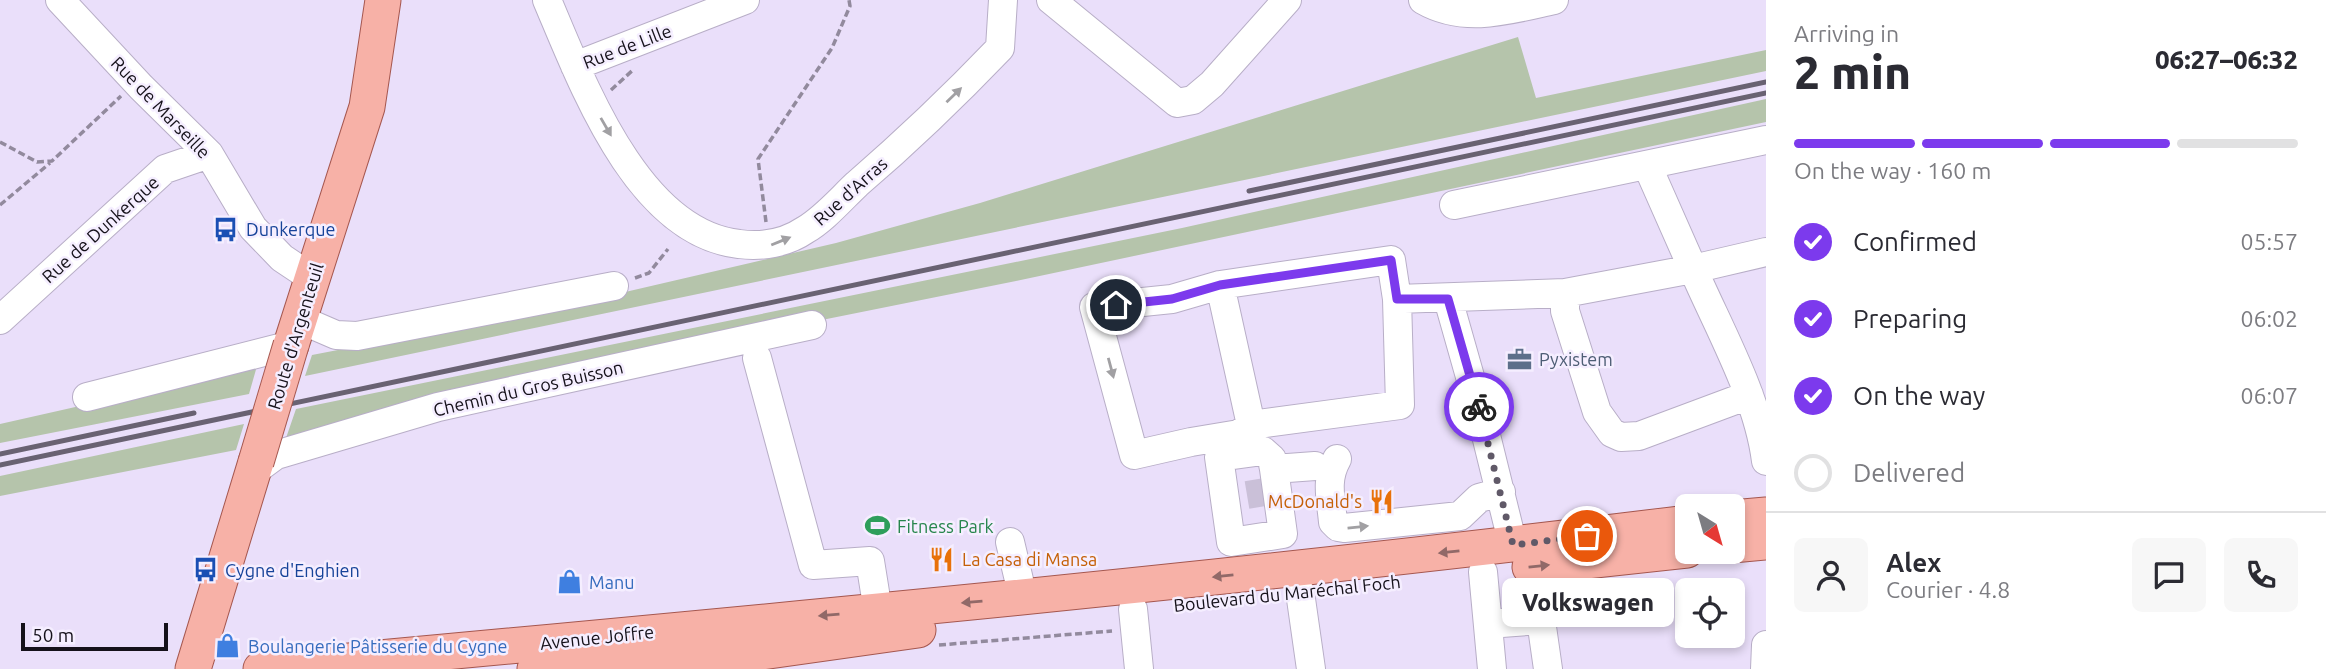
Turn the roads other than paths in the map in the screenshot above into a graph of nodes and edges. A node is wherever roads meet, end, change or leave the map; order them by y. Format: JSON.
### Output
{"nodes":[{"id":1,"x":383,"y":0,"type":"edge"},
{"id":2,"x":547,"y":0,"type":"edge"},
{"id":3,"x":745,"y":0,"type":"edge"},
{"id":4,"x":1003,"y":0,"type":"edge"},
{"id":5,"x":1051,"y":0,"type":"edge"},
{"id":6,"x":1287,"y":0,"type":"edge"},
{"id":7,"x":1423,"y":0,"type":"edge"},
{"id":8,"x":1554,"y":0,"type":"edge"},
{"id":9,"x":63,"y":1,"type":"edge"},
{"id":10,"x":692,"y":10,"type":"edge"},
{"id":11,"x":575,"y":66,"type":"junction"},
{"id":12,"x":1766,"y":140,"type":"edge"},
{"id":13,"x":209,"y":154,"type":"junction"},
{"id":14,"x":1647,"y":165,"type":"junction"},
{"id":15,"x":1454,"y":205,"type":"dead end"},
{"id":16,"x":1766,"y":253,"type":"edge"},
{"id":17,"x":1693,"y":269,"type":"junction"},
{"id":18,"x":312,"y":278,"type":"junction"},
{"id":19,"x":1220,"y":285,"type":"junction"},
{"id":20,"x":614,"y":286,"type":"road end"},
{"id":21,"x":1565,"y":293,"type":"junction"},
{"id":22,"x":1397,"y":299,"type":"junction"},
{"id":23,"x":1448,"y":299,"type":"junction"},
{"id":24,"x":0,"y":320,"type":"edge"},
{"id":25,"x":812,"y":324,"type":"dead end"},
{"id":26,"x":295,"y":332,"type":"junction"},
{"id":27,"x":757,"y":358,"type":"dead end"},
{"id":28,"x":1749,"y":395,"type":"junction"},
{"id":29,"x":87,"y":397,"type":"dead end"},
{"id":30,"x":1251,"y":425,"type":"junction"},
{"id":31,"x":1766,"y":461,"type":"edge"},
{"id":32,"x":254,"y":467,"type":"junction"},
{"id":33,"x":1257,"y":489,"type":"tunnel mouth"},
{"id":34,"x":1501,"y":492,"type":"junction"},
{"id":35,"x":1766,"y":516,"type":"edge"},
{"id":36,"x":1745,"y":517,"type":"edge"},
{"id":37,"x":1675,"y":525,"type":"edge"},
{"id":38,"x":1766,"y":540,"type":"edge"},
{"id":39,"x":1010,"y":542,"type":"dead end"},
{"id":40,"x":1745,"y":543,"type":"edge"},
{"id":41,"x":1513,"y":545,"type":"junction"},
{"id":42,"x":1675,"y":551,"type":"edge"},
{"id":43,"x":1483,"y":572,"type":"junction"},
{"id":44,"x":1300,"y":592,"type":"junction"},
{"id":45,"x":1023,"y":597,"type":"junction"},
{"id":46,"x":885,"y":618,"type":"junction"},
{"id":47,"x":1127,"y":620,"type":"junction"},
{"id":48,"x":1488,"y":624,"type":"junction"},
{"id":49,"x":767,"y":636,"type":"junction"},
{"id":50,"x":1766,"y":645,"type":"edge"},
{"id":51,"x":474,"y":655,"type":"junction"},
{"id":52,"x":193,"y":669,"type":"edge"},
{"id":53,"x":261,"y":669,"type":"edge"},
{"id":54,"x":423,"y":669,"type":"edge"},
{"id":55,"x":535,"y":669,"type":"edge"},
{"id":56,"x":640,"y":669,"type":"edge"},
{"id":57,"x":1139,"y":669,"type":"edge"},
{"id":58,"x":1311,"y":669,"type":"edge"},
{"id":59,"x":1492,"y":669,"type":"edge"},
{"id":60,"x":1548,"y":669,"type":"edge"},
{"id":61,"x":1765,"y":669,"type":"edge"}],
"edges":[{"from":1,"to":18,"type":"main road","name":"Route d'Argenteuil"},
{"from":2,"to":11,"type":"street","name":"Rue de Lille"},
{"from":3,"to":10,"type":"street","name":"Rue de Lille"},
{"from":11,"to":4,"type":"street","name":"Rue d'Arras","one_way":true},
{"from":5,"to":6,"type":"street"},
{"from":7,"to":8,"type":"street"},
{"from":9,"to":13,"type":"street","name":"Rue de Marseille"},
{"from":10,"to":11,"type":"street","name":"Rue de Lille"},
{"from":12,"to":14,"type":"street"},
{"from":13,"to":18,"type":"street","name":"Rue de Marseille"},
{"from":13,"to":24,"type":"street","name":"Rue de Dunkerque"},
{"from":14,"to":15,"type":"street"},
{"from":14,"to":17,"type":"street"},
{"from":16,"to":17,"type":"street"},
{"from":17,"to":21,"type":"street"},
{"from":17,"to":28,"type":"street"},
{"from":18,"to":26,"type":"main road","name":"Route d'Argenteuil"},
{"from":19,"to":22,"type":"street"},
{"from":19,"to":30,"type":"street"},
{"from":19,"to":30,"type":"street","one_way":true},
{"from":20,"to":26,"type":"street"},
{"from":21,"to":23,"type":"street"},
{"from":21,"to":28,"type":"street"},
{"from":22,"to":23,"type":"street"},
{"from":22,"to":30,"type":"street"},
{"from":23,"to":34,"type":"street"},
{"from":25,"to":32,"type":"street","name":"Chemin du Gros Buisson"},
{"from":26,"to":29,"type":"street"},
{"from":26,"to":32,"type":"main road","name":"Route d'Argenteuil","bridge":true},
{"from":27,"to":46,"type":"street"},
{"from":28,"to":31,"type":"street"},
{"from":32,"to":52,"type":"main road","name":"Route d'Argenteuil"},
{"from":33,"to":34,"type":"street","one_way":true},
{"from":34,"to":41,"type":"street"},
{"from":35,"to":36,"type":"main road"},
{"from":35,"to":38,"type":"street"},
{"from":37,"to":41,"type":"main road","name":"Boulevard du Maréchal Foch"},
{"from":38,"to":40,"type":"main road"},
{"from":39,"to":45,"type":"street"},
{"from":41,"to":45,"type":"main road","name":"Boulevard du Maréchal Foch","one_way":true},
{"from":43,"to":42,"type":"main road","name":"Boulevard du Maréchal Foch","one_way":true},
{"from":43,"to":44,"type":"main road","name":"Boulevard du Maréchal Foch"},
{"from":43,"to":48,"type":"street"},
{"from":44,"to":47,"type":"main road","name":"Boulevard du Maréchal Foch"},
{"from":44,"to":58,"type":"street"},
{"from":45,"to":46,"type":"main road","name":"Boulevard du Maréchal Foch","one_way":true},
{"from":46,"to":47,"type":"main road","name":"Boulevard du Maréchal Foch"},
{"from":46,"to":49,"type":"main road","name":"Avenue Joffre"},
{"from":47,"to":57,"type":"street"},
{"from":48,"to":59,"type":"street"},
{"from":48,"to":60,"type":"street"},
{"from":49,"to":51,"type":"main road","name":"Avenue Joffre"},
{"from":49,"to":55,"type":"main road","name":"Avenue Joffre"},
{"from":49,"to":56,"type":"main road","name":"Avenue Joffre"},
{"from":50,"to":61,"type":"street"},
{"from":51,"to":53,"type":"main road","name":"Avenue Joffre"},
{"from":51,"to":54,"type":"main road","name":"Avenue Joffre"}]}
